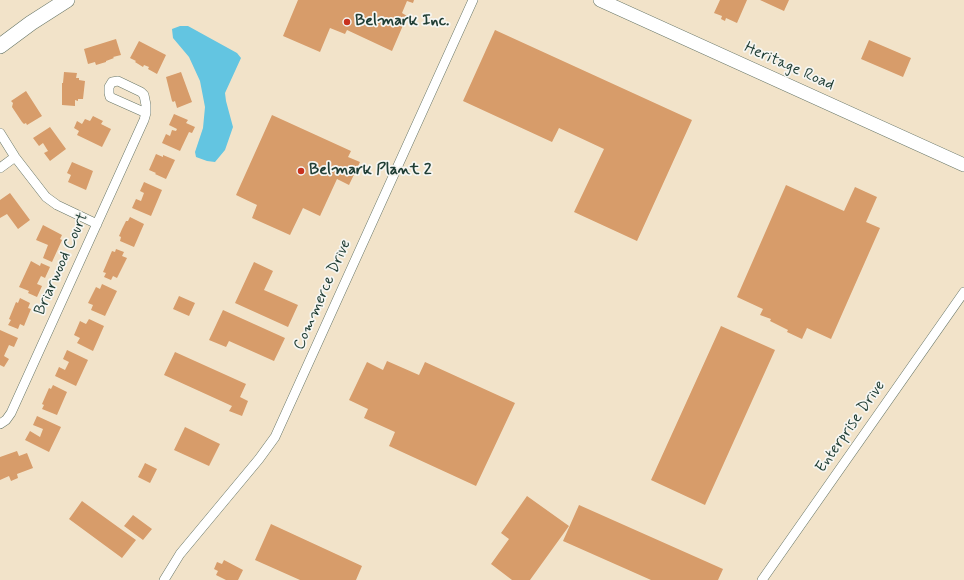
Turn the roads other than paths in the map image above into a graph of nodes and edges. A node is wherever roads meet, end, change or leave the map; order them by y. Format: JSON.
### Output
{"nodes":[{"id":1,"x":54,"y":0,"type":"edge"},
{"id":2,"x":67,"y":0,"type":"edge"},
{"id":3,"x":474,"y":0,"type":"edge"},
{"id":4,"x":600,"y":0,"type":"edge"},
{"id":5,"x":31,"y":22,"type":"junction"},
{"id":6,"x":0,"y":46,"type":"edge"},
{"id":7,"x":146,"y":113,"type":"dead end"},
{"id":8,"x":0,"y":133,"type":"edge"},
{"id":9,"x":15,"y":157,"type":"junction"},
{"id":10,"x":964,"y":165,"type":"edge"},
{"id":11,"x":0,"y":168,"type":"edge"},
{"id":12,"x":97,"y":224,"type":"junction"},
{"id":13,"x":964,"y":292,"type":"edge"},
{"id":14,"x":0,"y":424,"type":"edge"},
{"id":15,"x":164,"y":580,"type":"edge"},
{"id":16,"x":762,"y":580,"type":"edge"}],
"edges":[{"from":1,"to":5,"type":"main road"},
{"from":2,"to":5,"type":"main road"},
{"from":3,"to":15,"type":"street","name":"Commerce Drive"},
{"from":4,"to":10,"type":"main road","name":"Heritage Road"},
{"from":5,"to":6,"type":"main road"},
{"from":7,"to":12,"type":"street","name":"Briarwood Court"},
{"from":8,"to":9,"type":"street"},
{"from":9,"to":11,"type":"street"},
{"from":9,"to":12,"type":"street"},
{"from":12,"to":14,"type":"street","name":"Briarwood Court"},
{"from":13,"to":16,"type":"street","name":"Enterprise Drive"}]}
